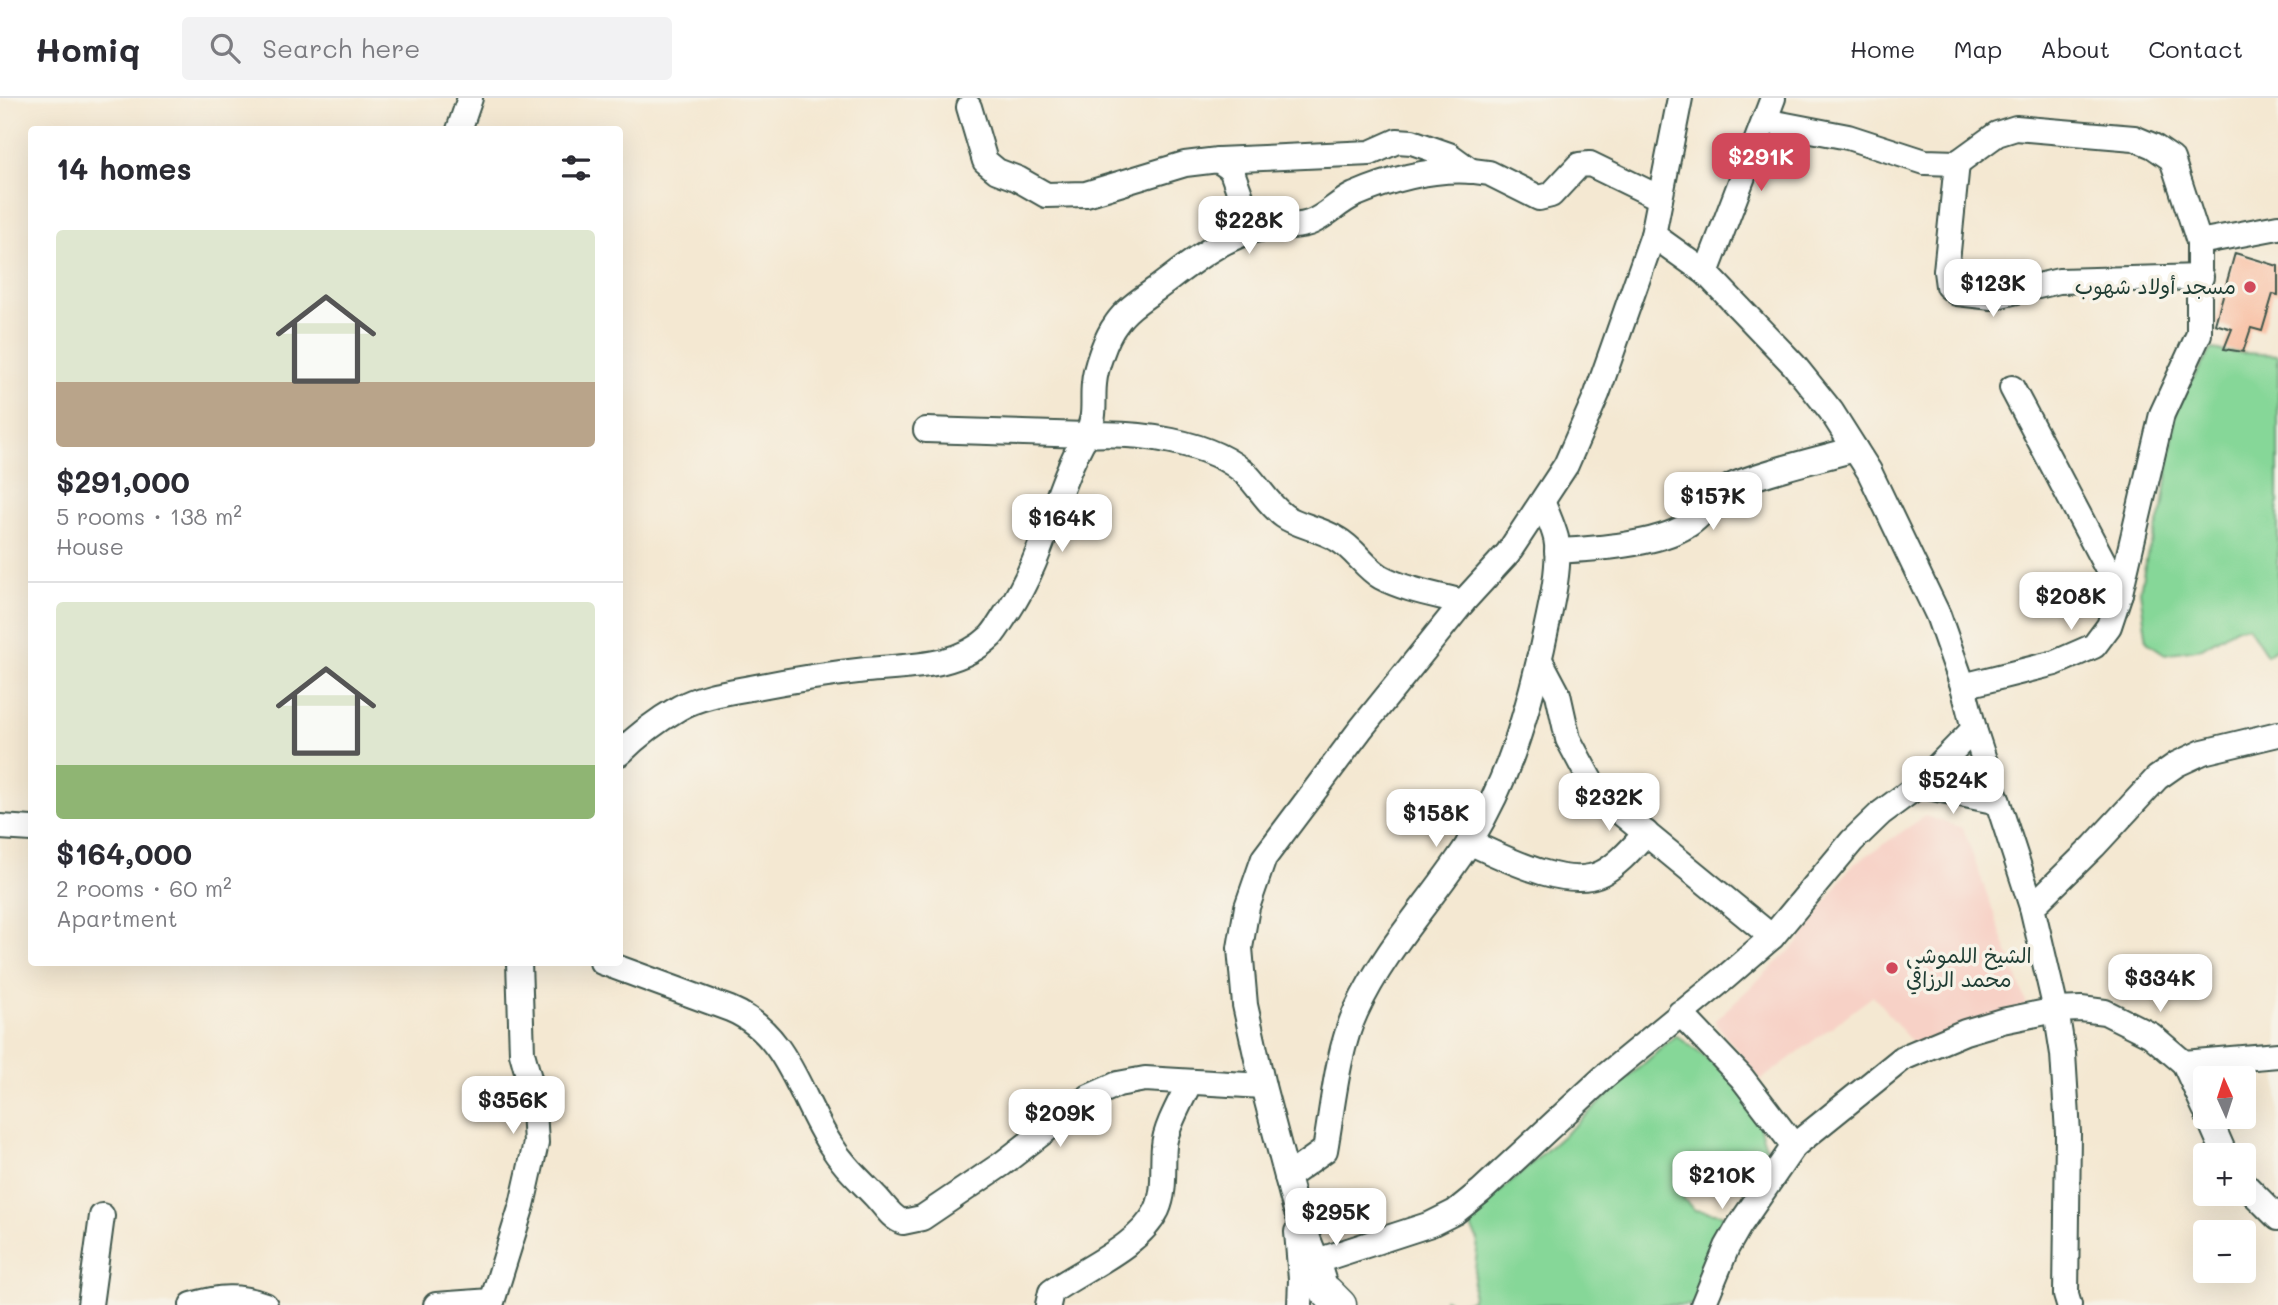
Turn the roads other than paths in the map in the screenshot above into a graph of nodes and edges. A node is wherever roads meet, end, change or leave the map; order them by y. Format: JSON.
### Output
{"nodes":[{"id":1,"x":470,"y":98,"type":"edge"},
{"id":2,"x":1680,"y":98,"type":"edge"},
{"id":3,"x":969,"y":107,"type":"dead end"},
{"id":4,"x":1769,"y":110,"type":"edge"},
{"id":5,"x":460,"y":126,"type":"edge"},
{"id":6,"x":1219,"y":160,"type":"junction"},
{"id":7,"x":1957,"y":163,"type":"junction"},
{"id":8,"x":1472,"y":171,"type":"junction"},
{"id":9,"x":1660,"y":198,"type":"junction"},
{"id":10,"x":2278,"y":227,"type":"edge"},
{"id":11,"x":1253,"y":230,"type":"junction"},
{"id":12,"x":1653,"y":235,"type":"junction"},
{"id":13,"x":2199,"y":242,"type":"junction"},
{"id":14,"x":1706,"y":273,"type":"junction"},
{"id":15,"x":2201,"y":276,"type":"junction"},
{"id":16,"x":2012,"y":388,"type":"dead end"},
{"id":17,"x":926,"y":430,"type":"dead end"},
{"id":18,"x":1086,"y":435,"type":"junction"},
{"id":19,"x":1854,"y":449,"type":"junction"},
{"id":20,"x":1543,"y":503,"type":"junction"},
{"id":21,"x":1558,"y":551,"type":"junction"},
{"id":22,"x":2120,"y":593,"type":"junction"},
{"id":23,"x":1463,"y":602,"type":"junction"},
{"id":24,"x":1539,"y":658,"type":"junction"},
{"id":25,"x":1963,"y":686,"type":"junction"},
{"id":26,"x":1974,"y":729,"type":"junction"},
{"id":27,"x":2278,"y":734,"type":"edge"},
{"id":28,"x":623,"y":743,"type":"edge"},
{"id":29,"x":1919,"y":785,"type":"junction"},
{"id":30,"x":1997,"y":802,"type":"junction"},
{"id":31,"x":1,"y":829,"type":"edge"},
{"id":32,"x":28,"y":830,"type":"edge"},
{"id":33,"x":1646,"y":833,"type":"junction"},
{"id":34,"x":1469,"y":842,"type":"junction"},
{"id":35,"x":2032,"y":907,"type":"junction"},
{"id":36,"x":1772,"y":937,"type":"junction"},
{"id":37,"x":519,"y":966,"type":"edge"},
{"id":38,"x":613,"y":966,"type":"edge"},
{"id":39,"x":2056,"y":1010,"type":"junction"},
{"id":40,"x":1680,"y":1013,"type":"junction"},
{"id":41,"x":2278,"y":1055,"type":"edge"},
{"id":42,"x":2184,"y":1063,"type":"junction"},
{"id":43,"x":1190,"y":1082,"type":"junction"},
{"id":44,"x":2193,"y":1083,"type":"edge"},
{"id":45,"x":1263,"y":1086,"type":"junction"},
{"id":46,"x":1794,"y":1146,"type":"junction"},
{"id":47,"x":1287,"y":1177,"type":"junction"},
{"id":48,"x":2256,"y":1196,"type":"edge"},
{"id":49,"x":1295,"y":1207,"type":"junction"},
{"id":50,"x":102,"y":1216,"type":"dead end"},
{"id":51,"x":2278,"y":1218,"type":"edge"},
{"id":52,"x":1317,"y":1261,"type":"junction"},
{"id":53,"x":1325,"y":1302,"type":"edge"},
{"id":54,"x":2066,"y":1302,"type":"edge"},
{"id":55,"x":491,"y":1303,"type":"edge"},
{"id":56,"x":90,"y":1305,"type":"edge"},
{"id":57,"x":192,"y":1305,"type":"edge"},
{"id":58,"x":265,"y":1305,"type":"edge"},
{"id":59,"x":436,"y":1305,"type":"edge"},
{"id":60,"x":1048,"y":1305,"type":"edge"},
{"id":61,"x":1703,"y":1305,"type":"edge"}],
"edges":[{"from":1,"to":5,"type":"street"},
{"from":2,"to":9,"type":"street"},
{"from":3,"to":6,"type":"street"},
{"from":4,"to":7,"type":"street"},
{"from":4,"to":14,"type":"street"},
{"from":6,"to":8,"type":"street"},
{"from":6,"to":11,"type":"street"},
{"from":7,"to":13,"type":"street"},
{"from":7,"to":15,"type":"street"},
{"from":8,"to":9,"type":"street"},
{"from":8,"to":11,"type":"street"},
{"from":9,"to":12,"type":"street"},
{"from":10,"to":13,"type":"street"},
{"from":11,"to":18,"type":"street"},
{"from":12,"to":14,"type":"street"},
{"from":12,"to":20,"type":"street"},
{"from":13,"to":15,"type":"street"},
{"from":14,"to":19,"type":"street"},
{"from":15,"to":22,"type":"street"},
{"from":16,"to":22,"type":"street"},
{"from":17,"to":18,"type":"street"},
{"from":18,"to":23,"type":"street"},
{"from":18,"to":28,"type":"street"},
{"from":19,"to":21,"type":"street"},
{"from":19,"to":25,"type":"street"},
{"from":20,"to":21,"type":"street"},
{"from":20,"to":23,"type":"street"},
{"from":21,"to":24,"type":"street"},
{"from":22,"to":25,"type":"street"},
{"from":23,"to":45,"type":"street"},
{"from":24,"to":33,"type":"street"},
{"from":24,"to":34,"type":"street"},
{"from":25,"to":26,"type":"street"},
{"from":26,"to":29,"type":"street"},
{"from":26,"to":30,"type":"street"},
{"from":27,"to":35,"type":"street"},
{"from":29,"to":30,"type":"street"},
{"from":29,"to":36,"type":"street"},
{"from":30,"to":35,"type":"street"},
{"from":31,"to":32,"type":"street"},
{"from":33,"to":34,"type":"street"},
{"from":33,"to":36,"type":"street"},
{"from":34,"to":47,"type":"street"},
{"from":35,"to":39,"type":"street"},
{"from":36,"to":40,"type":"street"},
{"from":37,"to":55,"type":"street"},
{"from":38,"to":43,"type":"street"},
{"from":39,"to":42,"type":"street"},
{"from":39,"to":46,"type":"street"},
{"from":39,"to":54,"type":"street"},
{"from":40,"to":46,"type":"street"},
{"from":40,"to":52,"type":"street"},
{"from":41,"to":42,"type":"street"},
{"from":42,"to":44,"type":"street"},
{"from":43,"to":45,"type":"street"},
{"from":43,"to":60,"type":"street"},
{"from":45,"to":47,"type":"street"},
{"from":46,"to":61,"type":"street"},
{"from":47,"to":49,"type":"street"},
{"from":48,"to":51,"type":"street"},
{"from":49,"to":52,"type":"street"},
{"from":49,"to":53,"type":"street"},
{"from":50,"to":56,"type":"street"},
{"from":52,"to":53,"type":"street"},
{"from":55,"to":59,"type":"street"},
{"from":57,"to":58,"type":"street"}]}
